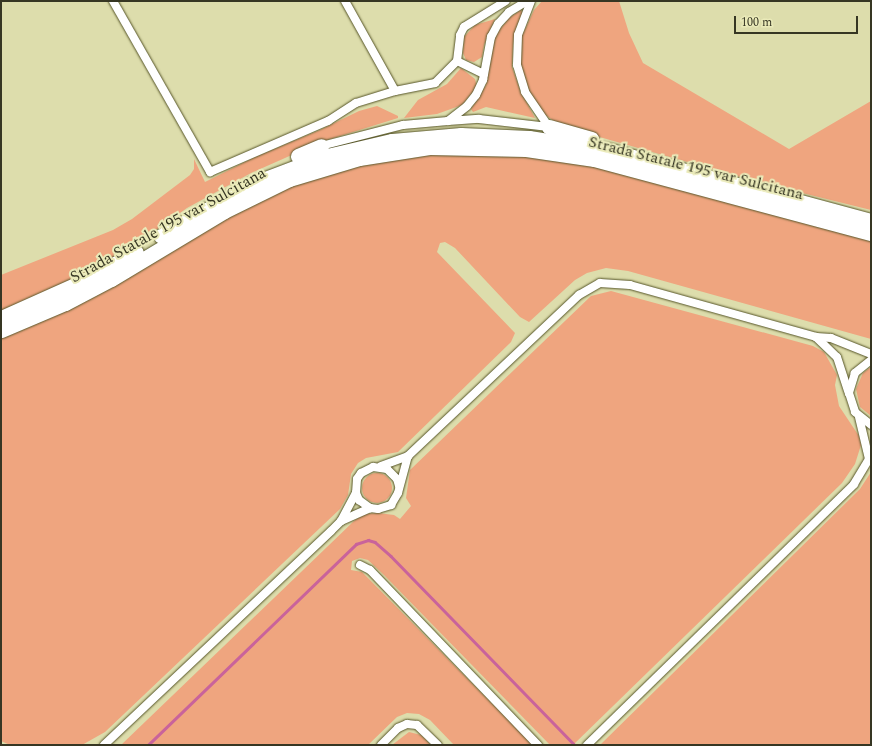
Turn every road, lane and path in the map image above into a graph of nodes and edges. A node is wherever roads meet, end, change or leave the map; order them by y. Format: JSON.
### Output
{"nodes":[{"id":1,"x":113,"y":1,"type":"edge"},
{"id":2,"x":346,"y":1,"type":"edge"},
{"id":3,"x":506,"y":1,"type":"edge"},
{"id":4,"x":526,"y":1,"type":"edge"},
{"id":5,"x":531,"y":1,"type":"edge"},
{"id":6,"x":457,"y":61,"type":"junction"},
{"id":7,"x":484,"y":74,"type":"junction"},
{"id":8,"x":395,"y":91,"type":"junction"},
{"id":9,"x":448,"y":120,"type":"junction"},
{"id":10,"x":549,"y":127,"type":"junction"},
{"id":11,"x":320,"y":146,"type":"joint"},
{"id":12,"x":611,"y":151,"type":"junction"},
{"id":13,"x":221,"y":200,"type":"junction"},
{"id":14,"x":871,"y":220,"type":"edge"},
{"id":15,"x":871,"y":233,"type":"edge"},
{"id":16,"x":1,"y":318,"type":"edge"},
{"id":17,"x":1,"y":330,"type":"edge"},
{"id":18,"x":816,"y":337,"type":"junction"},
{"id":19,"x":871,"y":354,"type":"edge"},
{"id":20,"x":871,"y":360,"type":"edge"},
{"id":21,"x":849,"y":393,"type":"junction"},
{"id":22,"x":859,"y":417,"type":"junction"},
{"id":23,"x":871,"y":424,"type":"edge"},
{"id":24,"x":408,"y":456,"type":"junction"},
{"id":25,"x":870,"y":458,"type":"edge"},
{"id":26,"x":381,"y":466,"type":"junction"},
{"id":27,"x":399,"y":486,"type":"junction"},
{"id":28,"x":356,"y":493,"type":"junction"},
{"id":29,"x":370,"y":508,"type":"junction"},
{"id":30,"x":341,"y":521,"type":"junction"},
{"id":31,"x":360,"y":565,"type":"dead end"},
{"id":32,"x":104,"y":745,"type":"edge"},
{"id":33,"x":381,"y":745,"type":"edge"},
{"id":34,"x":438,"y":745,"type":"edge"},
{"id":35,"x":538,"y":745,"type":"edge"},
{"id":36,"x":587,"y":745,"type":"edge"}],
"edges":[{"from":1,"to":8,"type":"street"},
{"from":2,"to":8,"type":"street"},
{"from":3,"to":6,"type":"street"},
{"from":4,"to":7,"type":"street"},
{"from":5,"to":10,"type":"street"},
{"from":6,"to":7,"type":"street"},
{"from":6,"to":8,"type":"street"},
{"from":7,"to":9,"type":"street"},
{"from":9,"to":10,"type":"street"},
{"from":9,"to":11,"type":"street"},
{"from":10,"to":12,"type":"highway"},
{"from":11,"to":13,"type":"highway"},
{"from":12,"to":13,"type":"highway","name":"Strada Statale 195 var Sulcitana"},
{"from":12,"to":14,"type":"highway","name":"Strada Statale 195 var Sulcitana"},
{"from":13,"to":16,"type":"highway","name":"Strada Statale 195 var Sulcitana"},
{"from":15,"to":17,"type":"highway","name":"Strada Statale 195 var Sulcitana"},
{"from":18,"to":19,"type":"street"},
{"from":18,"to":21,"type":"street"},
{"from":18,"to":24,"type":"street"},
{"from":20,"to":21,"type":"street"},
{"from":21,"to":22,"type":"street"},
{"from":22,"to":23,"type":"street"},
{"from":22,"to":25,"type":"street"},
{"from":24,"to":26,"type":"street"},
{"from":24,"to":27,"type":"street"},
{"from":25,"to":36,"type":"street"},
{"from":26,"to":27,"type":"street"},
{"from":26,"to":28,"type":"street"},
{"from":27,"to":29,"type":"street"},
{"from":28,"to":29,"type":"street"},
{"from":28,"to":30,"type":"street"},
{"from":29,"to":30,"type":"street"},
{"from":30,"to":32,"type":"street"},
{"from":31,"to":35,"type":"street"},
{"from":33,"to":34,"type":"street"}]}
